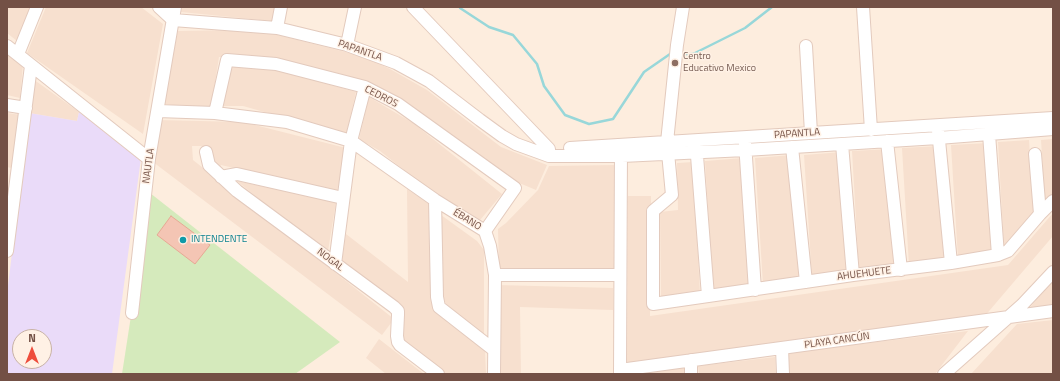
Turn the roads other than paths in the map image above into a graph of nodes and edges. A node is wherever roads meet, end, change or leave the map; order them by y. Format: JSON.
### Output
{"nodes":[{"id":1,"x":37,"y":7,"type":"edge"},
{"id":2,"x":159,"y":7,"type":"edge"},
{"id":3,"x":175,"y":7,"type":"edge"},
{"id":4,"x":280,"y":7,"type":"edge"},
{"id":5,"x":355,"y":7,"type":"edge"},
{"id":6,"x":413,"y":7,"type":"edge"},
{"id":7,"x":683,"y":7,"type":"edge"},
{"id":8,"x":863,"y":7,"type":"edge"},
{"id":9,"x":173,"y":20,"type":"junction"},
{"id":10,"x":277,"y":28,"type":"junction"},
{"id":11,"x":347,"y":45,"type":"junction"},
{"id":12,"x":7,"y":46,"type":"edge"},
{"id":13,"x":806,"y":46,"type":"dead end"},
{"id":14,"x":18,"y":54,"type":"junction"},
{"id":15,"x":31,"y":66,"type":"junction"},
{"id":16,"x":365,"y":87,"type":"junction"},
{"id":17,"x":7,"y":105,"type":"edge"},
{"id":18,"x":26,"y":108,"type":"junction"},
{"id":19,"x":158,"y":111,"type":"junction"},
{"id":20,"x":215,"y":113,"type":"junction"},
{"id":21,"x":1053,"y":118,"type":"edge"},
{"id":22,"x":938,"y":125,"type":"junction"},
{"id":23,"x":1053,"y":129,"type":"edge"},
{"id":24,"x":871,"y":130,"type":"junction"},
{"id":25,"x":532,"y":131,"type":"junction"},
{"id":26,"x":811,"y":133,"type":"junction"},
{"id":27,"x":989,"y":134,"type":"junction"},
{"id":28,"x":938,"y":138,"type":"junction"},
{"id":29,"x":351,"y":141,"type":"junction"},
{"id":30,"x":887,"y":141,"type":"junction"},
{"id":31,"x":516,"y":144,"type":"junction"},
{"id":32,"x":745,"y":144,"type":"junction"},
{"id":33,"x":842,"y":144,"type":"junction"},
{"id":34,"x":696,"y":146,"type":"junction"},
{"id":35,"x":667,"y":147,"type":"junction"},
{"id":36,"x":792,"y":147,"type":"junction"},
{"id":37,"x":621,"y":150,"type":"junction"},
{"id":38,"x":206,"y":152,"type":"dead end"},
{"id":39,"x":546,"y":153,"type":"junction"},
{"id":40,"x":1035,"y":154,"type":"dead end"},
{"id":41,"x":150,"y":159,"type":"junction"},
{"id":42,"x":12,"y":174,"type":"edge"},
{"id":43,"x":221,"y":177,"type":"junction"},
{"id":44,"x":343,"y":198,"type":"junction"},
{"id":45,"x":435,"y":200,"type":"junction"},
{"id":46,"x":1053,"y":201,"type":"edge"},
{"id":47,"x":1040,"y":214,"type":"junction"},
{"id":48,"x":485,"y":231,"type":"junction"},
{"id":49,"x":7,"y":251,"type":"edge"},
{"id":50,"x":998,"y":255,"type":"junction"},
{"id":51,"x":951,"y":263,"type":"junction"},
{"id":52,"x":335,"y":264,"type":"junction"},
{"id":53,"x":901,"y":270,"type":"junction"},
{"id":54,"x":1053,"y":272,"type":"edge"},
{"id":55,"x":495,"y":275,"type":"junction"},
{"id":56,"x":620,"y":275,"type":"junction"},
{"id":57,"x":853,"y":275,"type":"junction"},
{"id":58,"x":806,"y":282,"type":"junction"},
{"id":59,"x":755,"y":290,"type":"junction"},
{"id":60,"x":708,"y":296,"type":"junction"},
{"id":61,"x":1053,"y":311,"type":"edge"},
{"id":62,"x":132,"y":313,"type":"dead end"},
{"id":63,"x":1009,"y":317,"type":"junction"},
{"id":64,"x":782,"y":348,"type":"junction"},
{"id":65,"x":494,"y":350,"type":"junction"},
{"id":66,"x":691,"y":360,"type":"junction"},
{"id":67,"x":620,"y":372,"type":"edge"},
{"id":68,"x":438,"y":374,"type":"edge"},
{"id":69,"x":494,"y":374,"type":"edge"},
{"id":70,"x":691,"y":374,"type":"edge"},
{"id":71,"x":783,"y":374,"type":"edge"},
{"id":72,"x":944,"y":374,"type":"edge"}],
"edges":[{"from":1,"to":14,"type":"street"},
{"from":2,"to":9,"type":"street"},
{"from":3,"to":9,"type":"street","name":"NAUTLA"},
{"from":4,"to":10,"type":"street"},
{"from":5,"to":11,"type":"street"},
{"from":6,"to":25,"type":"street"},
{"from":7,"to":35,"type":"street"},
{"from":8,"to":24,"type":"street"},
{"from":9,"to":10,"type":"street","name":"PAPANTLA"},
{"from":9,"to":19,"type":"street","name":"NAUTLA"},
{"from":10,"to":11,"type":"street","name":"PAPANTLA"},
{"from":11,"to":31,"type":"street","name":"PAPANTLA"},
{"from":12,"to":14,"type":"street"},
{"from":13,"to":26,"type":"street"},
{"from":14,"to":15,"type":"street"},
{"from":15,"to":18,"type":"street"},
{"from":15,"to":41,"type":"street"},
{"from":16,"to":20,"type":"street","name":"CEDROS"},
{"from":16,"to":29,"type":"street"},
{"from":16,"to":48,"type":"street","name":"CEDROS"},
{"from":17,"to":18,"type":"street"},
{"from":18,"to":42,"type":"street"},
{"from":19,"to":20,"type":"street","name":"ÉBANO"},
{"from":19,"to":41,"type":"street","name":"NAUTLA"},
{"from":20,"to":29,"type":"street","name":"ÉBANO"},
{"from":21,"to":22,"type":"street","name":"PAPANTLA"},
{"from":22,"to":24,"type":"street","name":"PAPANTLA"},
{"from":22,"to":28,"type":"street"},
{"from":23,"to":27,"type":"street","name":"PAPANTLA"},
{"from":24,"to":26,"type":"street","name":"PAPANTLA"},
{"from":25,"to":31,"type":"street"},
{"from":25,"to":39,"type":"street"},
{"from":26,"to":32,"type":"street","name":"PAPANTLA"},
{"from":27,"to":28,"type":"street","name":"PAPANTLA"},
{"from":27,"to":50,"type":"street"},
{"from":28,"to":30,"type":"street","name":"PAPANTLA"},
{"from":28,"to":51,"type":"street"},
{"from":29,"to":44,"type":"street"},
{"from":29,"to":45,"type":"street","name":"ÉBANO"},
{"from":30,"to":33,"type":"street","name":"PAPANTLA"},
{"from":30,"to":53,"type":"street"},
{"from":31,"to":39,"type":"street","name":"PAPANTLA"},
{"from":32,"to":34,"type":"street","name":"PAPANTLA"},
{"from":32,"to":36,"type":"street","name":"PAPANTLA"},
{"from":32,"to":59,"type":"street"},
{"from":33,"to":36,"type":"street","name":"PAPANTLA"},
{"from":33,"to":57,"type":"street"},
{"from":34,"to":35,"type":"street","name":"PAPANTLA"},
{"from":34,"to":60,"type":"street"},
{"from":35,"to":37,"type":"street","name":"PAPANTLA"},
{"from":35,"to":60,"type":"street","name":"AHUEHUETE"},
{"from":36,"to":58,"type":"street"},
{"from":37,"to":39,"type":"street","name":"PAPANTLA"},
{"from":37,"to":56,"type":"street"},
{"from":38,"to":43,"type":"street","name":"NOGAL"},
{"from":40,"to":47,"type":"street"},
{"from":41,"to":62,"type":"street","name":"NAUTLA"},
{"from":42,"to":49,"type":"street"},
{"from":43,"to":44,"type":"street"},
{"from":43,"to":52,"type":"street","name":"NOGAL"},
{"from":44,"to":52,"type":"street"},
{"from":45,"to":48,"type":"street","name":"ÉBANO"},
{"from":45,"to":65,"type":"street"},
{"from":46,"to":47,"type":"street","name":"AHUEHUETE"},
{"from":47,"to":50,"type":"street","name":"AHUEHUETE"},
{"from":48,"to":55,"type":"street","name":"ÉBANO"},
{"from":50,"to":51,"type":"street","name":"AHUEHUETE"},
{"from":51,"to":53,"type":"street","name":"AHUEHUETE"},
{"from":52,"to":68,"type":"street","name":"NOGAL"},
{"from":53,"to":57,"type":"street","name":"AHUEHUETE"},
{"from":54,"to":63,"type":"street"},
{"from":55,"to":56,"type":"street"},
{"from":55,"to":65,"type":"street","name":"ÉBANO"},
{"from":56,"to":67,"type":"street"},
{"from":57,"to":58,"type":"street","name":"AHUEHUETE"},
{"from":58,"to":59,"type":"street","name":"AHUEHUETE"},
{"from":59,"to":60,"type":"street","name":"AHUEHUETE"},
{"from":61,"to":63,"type":"street","name":"PLAYA CANCÚN"},
{"from":63,"to":64,"type":"street","name":"PLAYA CANCÚN"},
{"from":63,"to":72,"type":"street"},
{"from":64,"to":66,"type":"street","name":"PLAYA CANCÚN"},
{"from":64,"to":71,"type":"street"},
{"from":65,"to":69,"type":"street","name":"ÉBANO"},
{"from":66,"to":67,"type":"street","name":"PLAYA CANCÚN"},
{"from":66,"to":70,"type":"street"}]}
